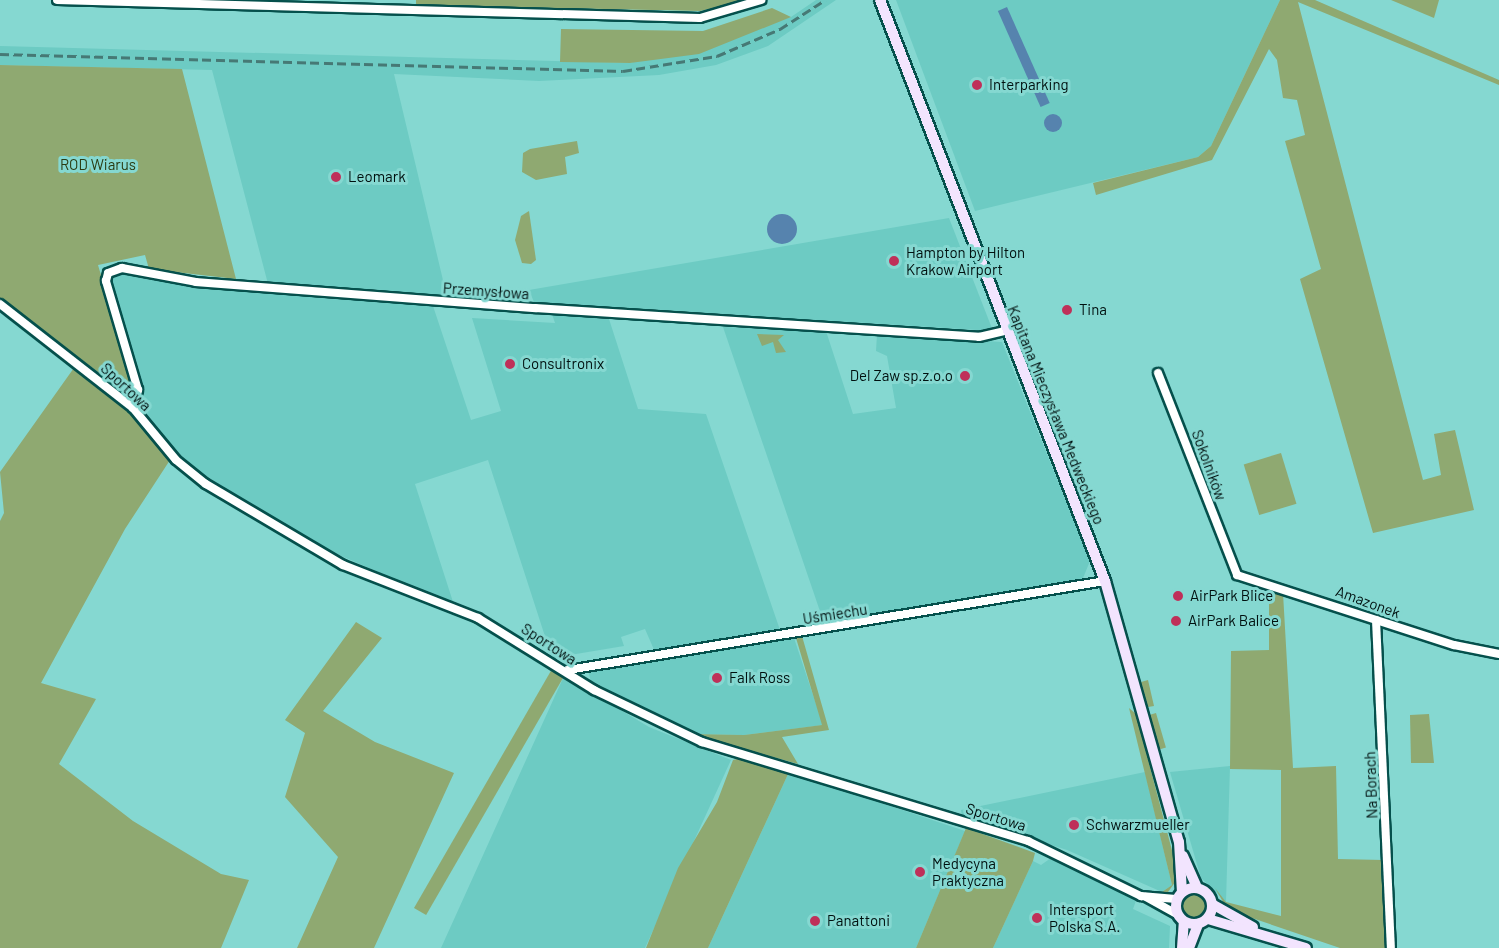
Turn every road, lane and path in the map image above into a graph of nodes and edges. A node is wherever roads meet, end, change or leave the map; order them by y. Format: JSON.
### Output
{"nodes":[{"id":1,"x":57,"y":0,"type":"edge"},
{"id":2,"x":761,"y":0,"type":"edge"},
{"id":3,"x":880,"y":0,"type":"edge"},
{"id":4,"x":181,"y":2,"type":"edge"},
{"id":5,"x":275,"y":3,"type":"edge"},
{"id":6,"x":0,"y":304,"type":"edge"},
{"id":7,"x":1006,"y":331,"type":"junction"},
{"id":8,"x":1158,"y":373,"type":"dead end"},
{"id":9,"x":133,"y":408,"type":"junction"},
{"id":10,"x":1231,"y":568,"type":"joint"},
{"id":11,"x":1105,"y":581,"type":"junction"},
{"id":12,"x":1376,"y":620,"type":"junction"},
{"id":13,"x":1499,"y":654,"type":"edge"},
{"id":14,"x":568,"y":670,"type":"junction"},
{"id":15,"x":1180,"y":850,"type":"junction"},
{"id":16,"x":1197,"y":888,"type":"junction"},
{"id":17,"x":1179,"y":896,"type":"junction"},
{"id":18,"x":1146,"y":897,"type":"junction"},
{"id":19,"x":1212,"y":904,"type":"junction"},
{"id":20,"x":1181,"y":918,"type":"junction"},
{"id":21,"x":1203,"y":921,"type":"junction"},
{"id":22,"x":1259,"y":930,"type":"junction"},
{"id":23,"x":1182,"y":948,"type":"edge"},
{"id":24,"x":1189,"y":948,"type":"edge"},
{"id":25,"x":1306,"y":948,"type":"edge"},
{"id":26,"x":1391,"y":948,"type":"edge"}],
"edges":[{"from":1,"to":4,"type":"street"},
{"from":2,"to":5,"type":"street"},
{"from":3,"to":7,"type":"main road","name":"Kapitana Mieczysława Medweckiego"},
{"from":4,"to":5,"type":"street"},
{"from":6,"to":9,"type":"street","name":"Sportowa"},
{"from":7,"to":9,"type":"street","name":"Przemysłowa"},
{"from":7,"to":11,"type":"main road","name":"Kapitana Mieczysława Medweckiego"},
{"from":8,"to":10,"type":"street","name":"Sokolników"},
{"from":9,"to":14,"type":"street","name":"Sportowa"},
{"from":10,"to":12,"type":"street","name":"Amazonek"},
{"from":11,"to":14,"type":"street","name":"Uśmiechu"},
{"from":11,"to":15,"type":"main road","name":"Kapitana Mieczysława Medweckiego"},
{"from":12,"to":13,"type":"street","name":"Amazonek"},
{"from":12,"to":26,"type":"street","name":"Na Borach"},
{"from":14,"to":18,"type":"street","name":"Sportowa"},
{"from":15,"to":16,"type":"main road","name":"Kapitana Mieczysława Medweckiego"},
{"from":15,"to":17,"type":"main road","name":"Kapitana Mieczysława Medweckiego"},
{"from":16,"to":17,"type":"main road"},
{"from":16,"to":19,"type":"main road"},
{"from":17,"to":18,"type":"street","name":"Sportowa"},
{"from":17,"to":20,"type":"main road"},
{"from":18,"to":20,"type":"street","name":"Sportowa"},
{"from":19,"to":21,"type":"main road"},
{"from":19,"to":22,"type":"main road"},
{"from":20,"to":21,"type":"main road"},
{"from":20,"to":23,"type":"main road"},
{"from":21,"to":22,"type":"main road"},
{"from":21,"to":24,"type":"main road"},
{"from":22,"to":25,"type":"main road"}]}
